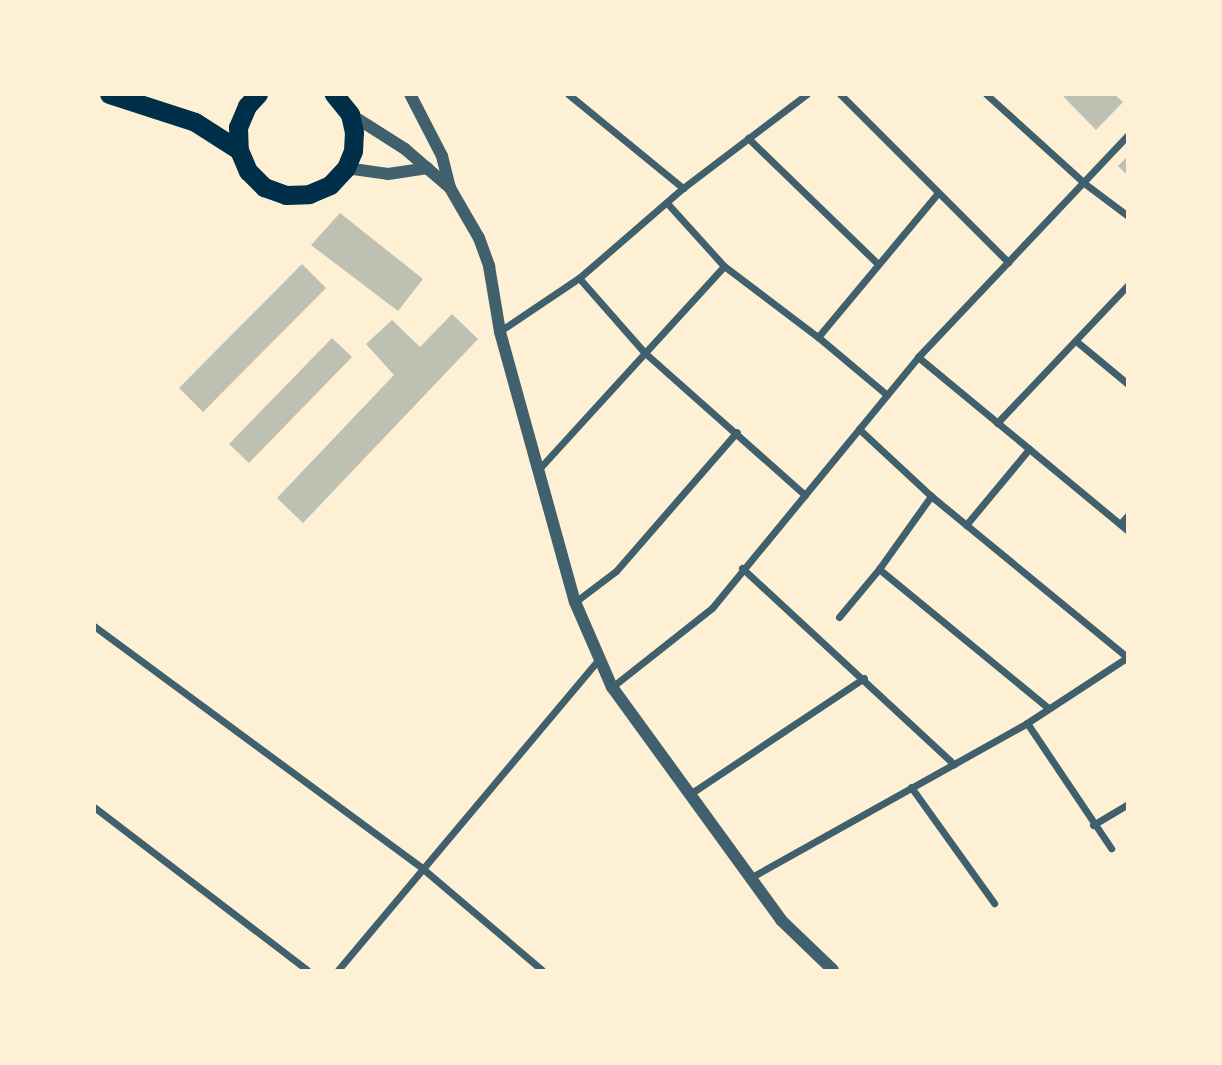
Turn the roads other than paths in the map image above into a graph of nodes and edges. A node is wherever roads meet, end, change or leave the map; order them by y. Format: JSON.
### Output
{"nodes":[{"id":1,"x":109,"y":94,"type":"edge"},
{"id":2,"x":258,"y":94,"type":"edge"},
{"id":3,"x":410,"y":94,"type":"edge"},
{"id":4,"x":568,"y":94,"type":"edge"},
{"id":5,"x":807,"y":94,"type":"edge"},
{"id":6,"x":840,"y":94,"type":"edge"},
{"id":7,"x":986,"y":94,"type":"edge"},
{"id":8,"x":343,"y":102,"type":"edge"},
{"id":9,"x":1128,"y":135,"type":"edge"},
{"id":10,"x":748,"y":138,"type":"junction"},
{"id":11,"x":239,"y":150,"type":"junction"},
{"id":12,"x":346,"y":168,"type":"junction"},
{"id":13,"x":428,"y":168,"type":"junction"},
{"id":14,"x":1084,"y":183,"type":"junction"},
{"id":15,"x":450,"y":188,"type":"junction"},
{"id":16,"x":684,"y":188,"type":"junction"},
{"id":17,"x":938,"y":192,"type":"junction"},
{"id":18,"x":667,"y":203,"type":"junction"},
{"id":19,"x":1128,"y":216,"type":"edge"},
{"id":20,"x":1008,"y":262,"type":"junction"},
{"id":21,"x":878,"y":264,"type":"junction"},
{"id":22,"x":724,"y":266,"type":"junction"},
{"id":23,"x":579,"y":278,"type":"junction"},
{"id":24,"x":1128,"y":285,"type":"edge"},
{"id":25,"x":500,"y":332,"type":"junction"},
{"id":26,"x":818,"y":337,"type":"junction"},
{"id":27,"x":1076,"y":341,"type":"junction"},
{"id":28,"x":645,"y":353,"type":"junction"},
{"id":29,"x":918,"y":357,"type":"junction"},
{"id":30,"x":1128,"y":384,"type":"edge"},
{"id":31,"x":887,"y":396,"type":"junction"},
{"id":32,"x":997,"y":423,"type":"junction"},
{"id":33,"x":859,"y":429,"type":"junction"},
{"id":34,"x":737,"y":432,"type":"junction"},
{"id":35,"x":1029,"y":449,"type":"junction"},
{"id":36,"x":537,"y":470,"type":"junction"},
{"id":37,"x":806,"y":495,"type":"junction"},
{"id":38,"x":931,"y":496,"type":"junction"},
{"id":39,"x":1128,"y":515,"type":"edge"},
{"id":40,"x":1120,"y":524,"type":"junction"},
{"id":41,"x":966,"y":525,"type":"junction"},
{"id":42,"x":1128,"y":531,"type":"edge"},
{"id":43,"x":742,"y":568,"type":"junction"},
{"id":44,"x":879,"y":569,"type":"junction"},
{"id":45,"x":575,"y":602,"type":"junction"},
{"id":46,"x":839,"y":617,"type":"dead end"},
{"id":47,"x":94,"y":626,"type":"edge"},
{"id":48,"x":1127,"y":657,"type":"edge"},
{"id":49,"x":599,"y":659,"type":"junction"},
{"id":50,"x":864,"y":678,"type":"junction"},
{"id":51,"x":612,"y":687,"type":"junction"},
{"id":52,"x":1048,"y":708,"type":"junction"},
{"id":53,"x":1027,"y":723,"type":"junction"},
{"id":54,"x":954,"y":764,"type":"junction"},
{"id":55,"x":911,"y":787,"type":"junction"},
{"id":56,"x":690,"y":794,"type":"junction"},
{"id":57,"x":1128,"y":804,"type":"edge"},
{"id":58,"x":94,"y":807,"type":"edge"},
{"id":59,"x":1093,"y":825,"type":"junction"},
{"id":60,"x":1111,"y":848,"type":"dead end"},
{"id":61,"x":422,"y":868,"type":"junction"},
{"id":62,"x":750,"y":878,"type":"junction"},
{"id":63,"x":994,"y":903,"type":"dead end"},
{"id":64,"x":307,"y":971,"type":"edge"},
{"id":65,"x":338,"y":971,"type":"edge"},
{"id":66,"x":542,"y":971,"type":"edge"},
{"id":67,"x":833,"y":971,"type":"edge"}],
"edges":[{"from":1,"to":11,"type":"highway"},
{"from":2,"to":11,"type":"highway"},
{"from":3,"to":15,"type":"street"},
{"from":4,"to":16,"type":"street"},
{"from":5,"to":10,"type":"street"},
{"from":6,"to":17,"type":"street"},
{"from":7,"to":14,"type":"street"},
{"from":8,"to":12,"type":"highway"},
{"from":8,"to":13,"type":"street"},
{"from":9,"to":14,"type":"street"},
{"from":10,"to":16,"type":"street"},
{"from":10,"to":21,"type":"street"},
{"from":11,"to":12,"type":"highway"},
{"from":12,"to":13,"type":"street"},
{"from":13,"to":15,"type":"street"},
{"from":14,"to":19,"type":"street"},
{"from":14,"to":20,"type":"street"},
{"from":15,"to":25,"type":"street"},
{"from":16,"to":18,"type":"street"},
{"from":17,"to":20,"type":"street"},
{"from":17,"to":21,"type":"street"},
{"from":18,"to":22,"type":"street"},
{"from":18,"to":23,"type":"street"},
{"from":20,"to":29,"type":"street"},
{"from":21,"to":26,"type":"street"},
{"from":22,"to":26,"type":"street"},
{"from":22,"to":28,"type":"street"},
{"from":23,"to":25,"type":"street"},
{"from":23,"to":28,"type":"street"},
{"from":24,"to":27,"type":"street"},
{"from":25,"to":36,"type":"street"},
{"from":26,"to":31,"type":"street"},
{"from":27,"to":30,"type":"street"},
{"from":27,"to":32,"type":"street"},
{"from":28,"to":34,"type":"street"},
{"from":28,"to":36,"type":"street"},
{"from":29,"to":31,"type":"street"},
{"from":29,"to":32,"type":"street"},
{"from":31,"to":33,"type":"street"},
{"from":32,"to":35,"type":"street"},
{"from":33,"to":37,"type":"street"},
{"from":33,"to":38,"type":"street"},
{"from":34,"to":37,"type":"street"},
{"from":34,"to":45,"type":"street"},
{"from":35,"to":40,"type":"street"},
{"from":35,"to":41,"type":"street"},
{"from":36,"to":45,"type":"street"},
{"from":37,"to":43,"type":"street"},
{"from":38,"to":41,"type":"street"},
{"from":38,"to":44,"type":"street"},
{"from":39,"to":40,"type":"street"},
{"from":40,"to":42,"type":"street"},
{"from":41,"to":48,"type":"street"},
{"from":43,"to":50,"type":"street"},
{"from":43,"to":51,"type":"street"},
{"from":44,"to":46,"type":"street"},
{"from":44,"to":52,"type":"street"},
{"from":45,"to":49,"type":"street"},
{"from":47,"to":61,"type":"street"},
{"from":48,"to":52,"type":"street"},
{"from":49,"to":51,"type":"street"},
{"from":49,"to":61,"type":"street"},
{"from":50,"to":54,"type":"street"},
{"from":50,"to":56,"type":"street"},
{"from":51,"to":56,"type":"street"},
{"from":52,"to":53,"type":"street"},
{"from":53,"to":54,"type":"street"},
{"from":53,"to":59,"type":"street"},
{"from":54,"to":55,"type":"street"},
{"from":55,"to":62,"type":"street"},
{"from":55,"to":63,"type":"street"},
{"from":56,"to":62,"type":"street"},
{"from":57,"to":59,"type":"street"},
{"from":58,"to":64,"type":"street"},
{"from":59,"to":60,"type":"street"},
{"from":61,"to":65,"type":"street"},
{"from":61,"to":66,"type":"street"},
{"from":62,"to":67,"type":"street"}]}
